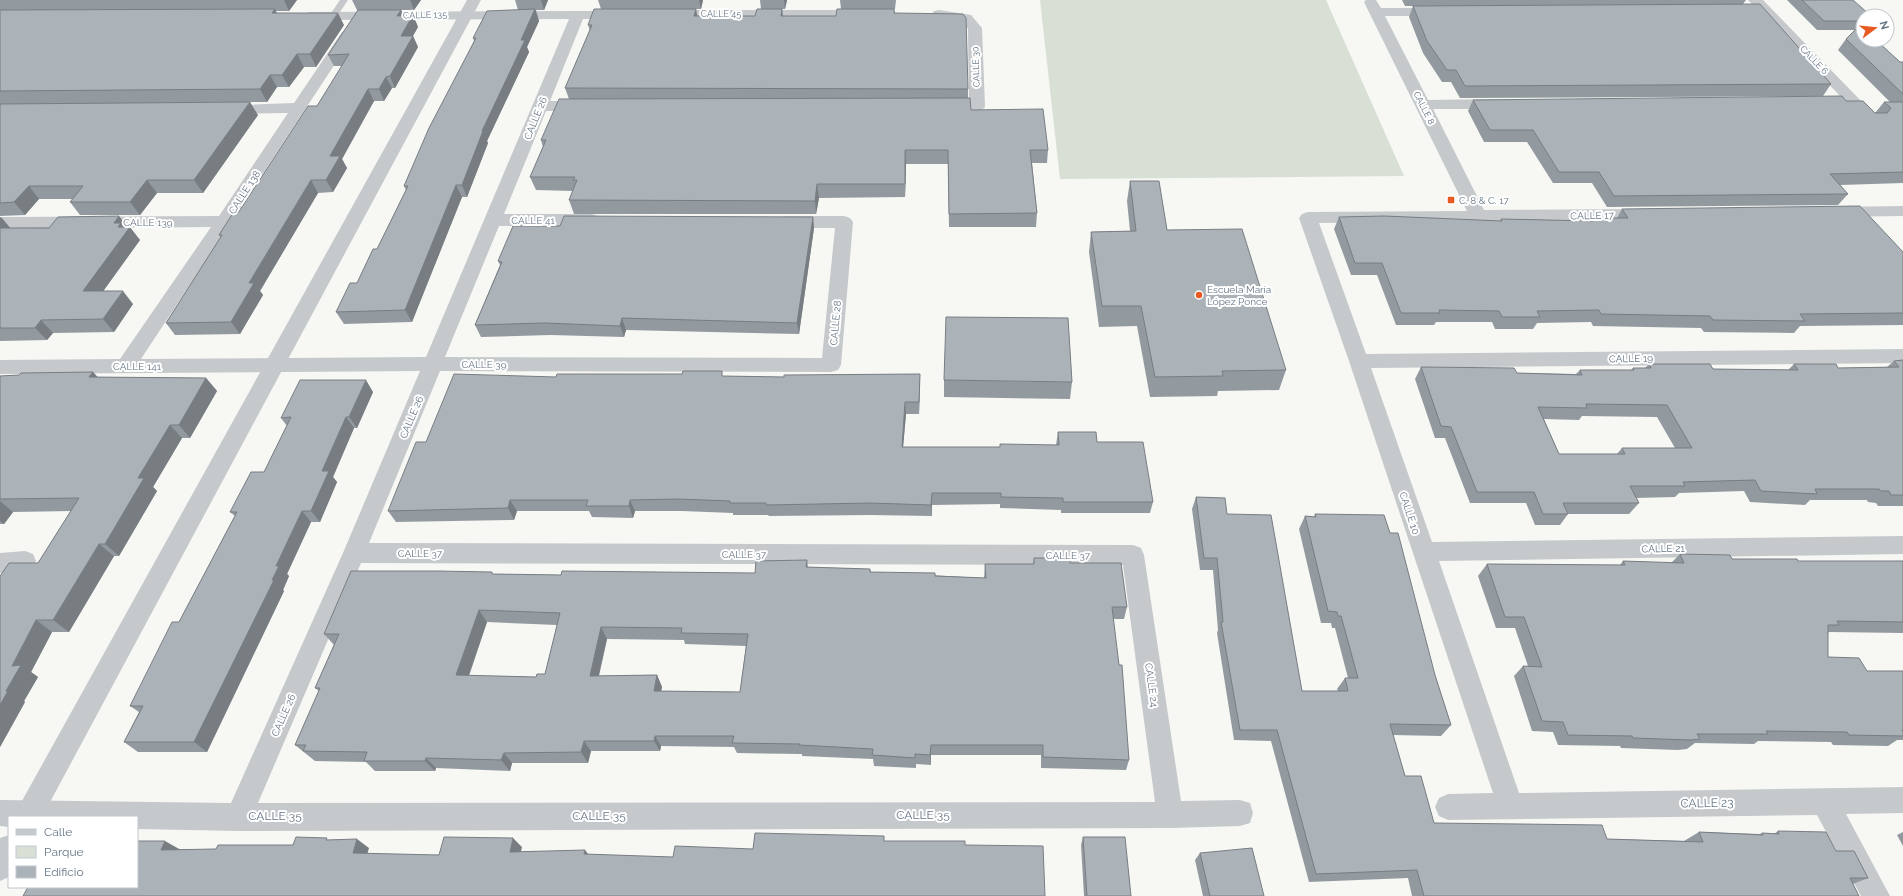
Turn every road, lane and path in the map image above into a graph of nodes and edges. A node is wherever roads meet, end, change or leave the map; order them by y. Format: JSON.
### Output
{"nodes":[{"id":1,"x":344,"y":0,"type":"edge"},
{"id":2,"x":1373,"y":6,"type":"edge"},
{"id":3,"x":470,"y":7,"type":"edge"},
{"id":4,"x":1756,"y":7,"type":"edge"},
{"id":5,"x":1455,"y":12,"type":"edge"},
{"id":6,"x":633,"y":14,"type":"edge"},
{"id":7,"x":657,"y":14,"type":"edge"},
{"id":8,"x":880,"y":14,"type":"edge"},
{"id":9,"x":927,"y":14,"type":"edge"},
{"id":10,"x":578,"y":15,"type":"junction"},
{"id":11,"x":301,"y":16,"type":"edge"},
{"id":12,"x":333,"y":16,"type":"junction"},
{"id":13,"x":359,"y":16,"type":"junction"},
{"id":14,"x":1805,"y":101,"type":"edge"},
{"id":15,"x":1853,"y":101,"type":"junction"},
{"id":16,"x":1510,"y":104,"type":"edge"},
{"id":17,"x":1422,"y":105,"type":"junction"},
{"id":18,"x":540,"y":106,"type":"junction"},
{"id":19,"x":603,"y":106,"type":"edge"},
{"id":20,"x":925,"y":107,"type":"edge"},
{"id":21,"x":298,"y":108,"type":"junction"},
{"id":22,"x":212,"y":109,"type":"edge"},
{"id":23,"x":1868,"y":116,"type":"edge"},
{"id":24,"x":1824,"y":212,"type":"edge"},
{"id":25,"x":1903,"y":212,"type":"edge"},
{"id":26,"x":1667,"y":214,"type":"edge"},
{"id":27,"x":1479,"y":216,"type":"junction"},
{"id":28,"x":493,"y":220,"type":"junction"},
{"id":29,"x":224,"y":221,"type":"junction"},
{"id":30,"x":610,"y":221,"type":"edge"},
{"id":31,"x":1308,"y":221,"type":"joint"},
{"id":32,"x":765,"y":222,"type":"edge"},
{"id":33,"x":0,"y":223,"type":"edge"},
{"id":34,"x":1903,"y":356,"type":"edge"},
{"id":35,"x":1359,"y":361,"type":"junction"},
{"id":36,"x":432,"y":364,"type":"junction"},
{"id":37,"x":274,"y":365,"type":"junction"},
{"id":38,"x":126,"y":366,"type":"junction"},
{"id":39,"x":694,"y":366,"type":"joint"},
{"id":40,"x":0,"y":367,"type":"edge"},
{"id":41,"x":1903,"y":545,"type":"edge"},
{"id":42,"x":1423,"y":552,"type":"junction"},
{"id":43,"x":354,"y":553,"type":"junction"},
{"id":44,"x":1133,"y":555,"type":"joint"},
{"id":45,"x":25,"y":561,"type":"edge"},
{"id":46,"x":0,"y":563,"type":"edge"},
{"id":47,"x":1903,"y":800,"type":"edge"},
{"id":48,"x":1825,"y":802,"type":"junction"},
{"id":49,"x":1510,"y":805,"type":"junction"},
{"id":50,"x":1448,"y":807,"type":"dead end"},
{"id":51,"x":0,"y":813,"type":"edge"},
{"id":52,"x":1240,"y":813,"type":"dead end"},
{"id":53,"x":28,"y":815,"type":"edge"},
{"id":54,"x":1170,"y":815,"type":"junction"},
{"id":55,"x":239,"y":816,"type":"junction"},
{"id":56,"x":8,"y":852,"type":"edge"},
{"id":57,"x":0,"y":866,"type":"edge"},
{"id":58,"x":1876,"y":896,"type":"edge"}],
"edges":[{"from":1,"to":12,"type":"lane"},
{"from":2,"to":5,"type":"street"},
{"from":2,"to":17,"type":"street","name":"CALLE 8"},
{"from":3,"to":10,"type":"street"},
{"from":3,"to":13,"type":"street","name":"CALLE 135"},
{"from":3,"to":37,"type":"street"},
{"from":4,"to":15,"type":"street","name":"CALLE 6"},
{"from":6,"to":10,"type":"street"},
{"from":7,"to":8,"type":"street","name":"CALLE 45"},
{"from":9,"to":20,"type":"street","name":"CALLE 30"},
{"from":10,"to":18,"type":"street","name":"CALLE 26"},
{"from":11,"to":12,"type":"street","name":"CALLE 135"},
{"from":12,"to":13,"type":"street","name":"CALLE 135"},
{"from":13,"to":21,"type":"street","name":"CALLE 138"},
{"from":14,"to":15,"type":"street"},
{"from":15,"to":23,"type":"street","name":"CALLE 6"},
{"from":16,"to":17,"type":"street"},
{"from":17,"to":27,"type":"street","name":"CALLE 8"},
{"from":18,"to":19,"type":"street"},
{"from":18,"to":28,"type":"street","name":"CALLE 26"},
{"from":21,"to":22,"type":"street"},
{"from":21,"to":29,"type":"street","name":"CALLE 138"},
{"from":24,"to":25,"type":"street"},
{"from":26,"to":27,"type":"street","name":"CALLE 17"},
{"from":27,"to":31,"type":"street","name":"CALLE 17"},
{"from":28,"to":30,"type":"street","name":"CALLE 41"},
{"from":28,"to":36,"type":"street","name":"CALLE 26"},
{"from":29,"to":33,"type":"street","name":"CALLE 139"},
{"from":29,"to":38,"type":"street","name":"CALLE 138"},
{"from":31,"to":35,"type":"street","name":"CALLE 10"},
{"from":32,"to":39,"type":"street","name":"CALLE 28"},
{"from":34,"to":35,"type":"street","name":"CALLE 19"},
{"from":35,"to":42,"type":"street","name":"CALLE 10"},
{"from":36,"to":37,"type":"street","name":"CALLE 39"},
{"from":36,"to":39,"type":"street","name":"CALLE 39"},
{"from":36,"to":43,"type":"street","name":"CALLE 26"},
{"from":37,"to":38,"type":"street","name":"CALLE 141"},
{"from":37,"to":53,"type":"street"},
{"from":38,"to":40,"type":"street","name":"CALLE 141"},
{"from":41,"to":42,"type":"street","name":"CALLE 21"},
{"from":42,"to":49,"type":"street","name":"CALLE 10"},
{"from":43,"to":44,"type":"street","name":"CALLE 37"},
{"from":43,"to":55,"type":"street","name":"CALLE 26"},
{"from":44,"to":54,"type":"street","name":"CALLE 24"},
{"from":45,"to":46,"type":"street"},
{"from":47,"to":48,"type":"street","name":"CALLE 23"},
{"from":48,"to":49,"type":"street","name":"CALLE 23"},
{"from":48,"to":58,"type":"street"},
{"from":49,"to":50,"type":"street","name":"CALLE 23"},
{"from":51,"to":53,"type":"street","name":"CALLE 35"},
{"from":52,"to":54,"type":"street","name":"CALLE 35"},
{"from":53,"to":55,"type":"street","name":"CALLE 35"},
{"from":54,"to":55,"type":"street","name":"CALLE 35"},
{"from":56,"to":57,"type":"street"}]}
